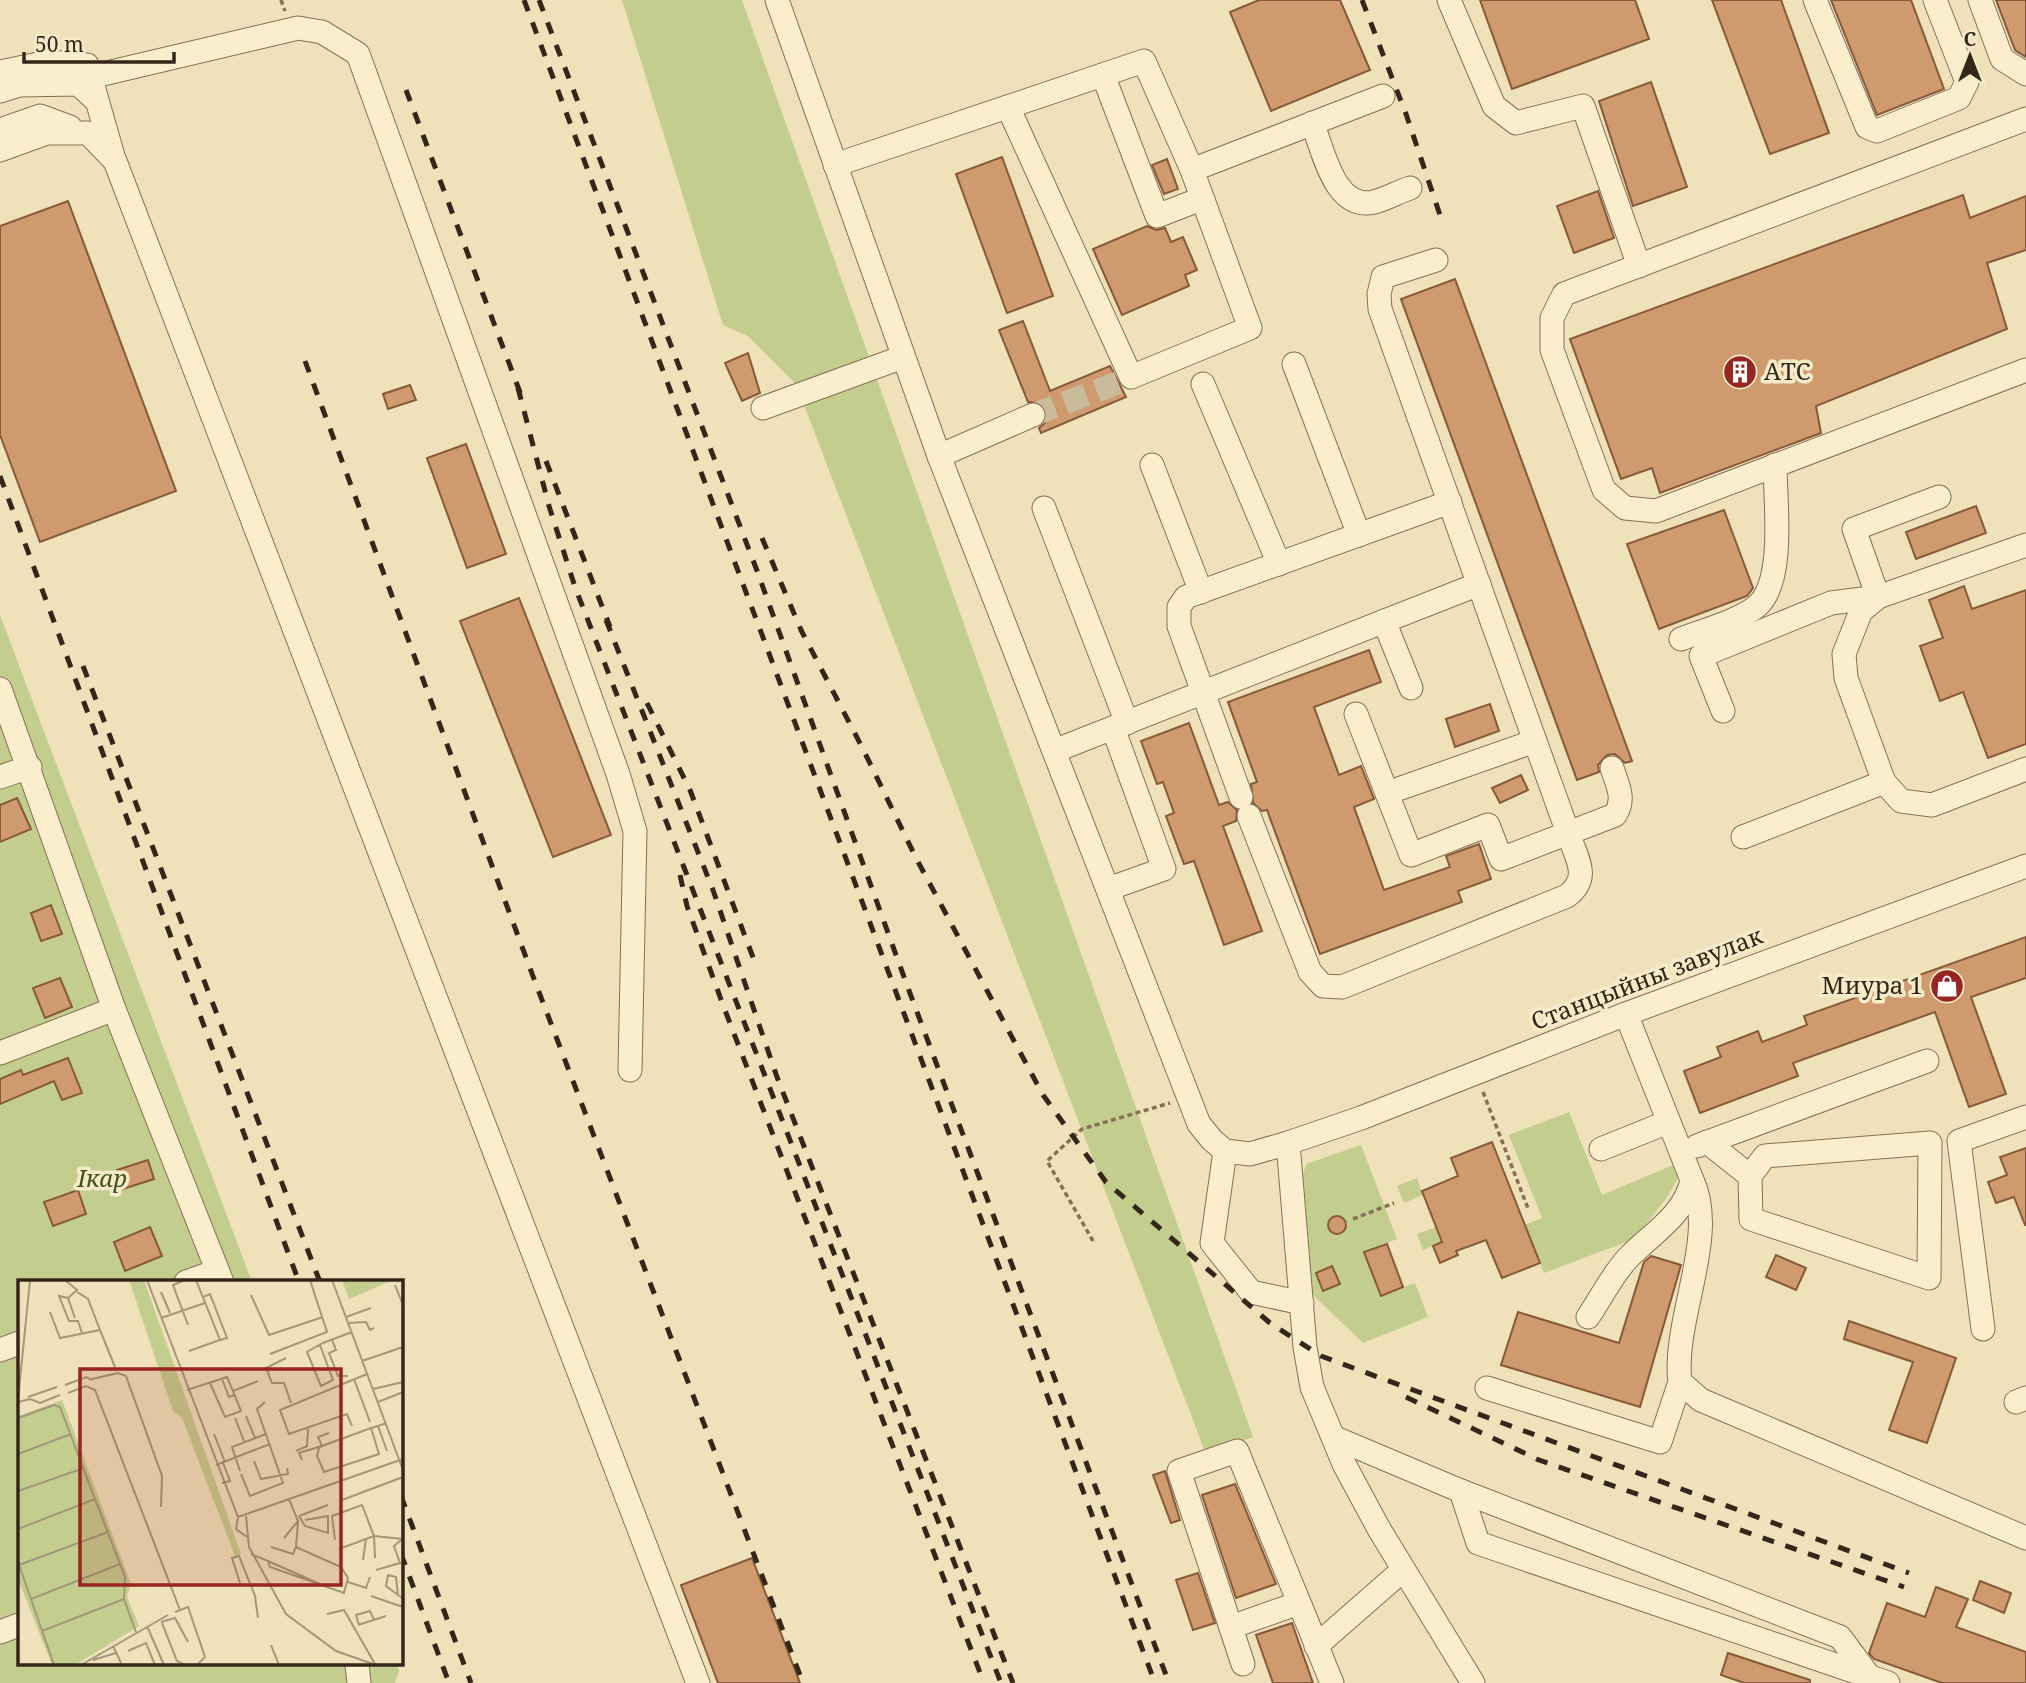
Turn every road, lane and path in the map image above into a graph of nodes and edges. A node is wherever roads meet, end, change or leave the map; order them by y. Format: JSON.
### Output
{"nodes":[{"id":1,"x":776,"y":0,"type":"edge"},
{"id":2,"x":1449,"y":0,"type":"edge"},
{"id":3,"x":1815,"y":0,"type":"edge"},
{"id":4,"x":1936,"y":0,"type":"edge"},
{"id":5,"x":1980,"y":0,"type":"edge"},
{"id":6,"x":0,"y":72,"type":"edge"},
{"id":7,"x":2026,"y":74,"type":"edge"},
{"id":8,"x":1103,"y":75,"type":"junction"},
{"id":9,"x":90,"y":78,"type":"junction"},
{"id":10,"x":0,"y":91,"type":"edge"},
{"id":11,"x":1383,"y":96,"type":"dead end"},
{"id":12,"x":97,"y":101,"type":"junction"},
{"id":13,"x":1008,"y":107,"type":"junction"},
{"id":14,"x":2026,"y":119,"type":"edge"},
{"id":15,"x":1312,"y":123,"type":"junction"},
{"id":16,"x":0,"y":130,"type":"edge"},
{"id":17,"x":88,"y":133,"type":"junction"},
{"id":18,"x":0,"y":150,"type":"edge"},
{"id":19,"x":115,"y":161,"type":"junction"},
{"id":20,"x":835,"y":165,"type":"junction"},
{"id":21,"x":1192,"y":170,"type":"junction"},
{"id":22,"x":1410,"y":188,"type":"dead end"},
{"id":23,"x":1201,"y":199,"type":"junction"},
{"id":24,"x":1436,"y":260,"type":"dead end"},
{"id":25,"x":1639,"y":266,"type":"junction"},
{"id":26,"x":903,"y":357,"type":"junction"},
{"id":27,"x":1294,"y":364,"type":"dead end"},
{"id":28,"x":2026,"y":370,"type":"edge"},
{"id":29,"x":1203,"y":384,"type":"dead end"},
{"id":30,"x":764,"y":408,"type":"dead end"},
{"id":31,"x":1033,"y":415,"type":"tunnel mouth"},
{"id":32,"x":939,"y":456,"type":"junction"},
{"id":33,"x":1152,"y":465,"type":"dead end"},
{"id":34,"x":1774,"y":465,"type":"junction"},
{"id":35,"x":1939,"y":496,"type":"dead end"},
{"id":36,"x":1450,"y":502,"type":"junction"},
{"id":37,"x":1044,"y":508,"type":"dead end"},
{"id":38,"x":1359,"y":535,"type":"junction"},
{"id":39,"x":2026,"y":545,"type":"edge"},
{"id":40,"x":1279,"y":564,"type":"junction"},
{"id":41,"x":1479,"y":584,"type":"junction"},
{"id":42,"x":1201,"y":592,"type":"junction"},
{"id":43,"x":1878,"y":597,"type":"junction"},
{"id":44,"x":1384,"y":621,"type":"junction"},
{"id":45,"x":1681,"y":639,"type":"dead end"},
{"id":46,"x":1411,"y":688,"type":"dead end"},
{"id":47,"x":0,"y":689,"type":"edge"},
{"id":48,"x":1202,"y":694,"type":"junction"},
{"id":49,"x":1723,"y":711,"type":"dead end"},
{"id":50,"x":1356,"y":714,"type":"dead end"},
{"id":51,"x":1120,"y":726,"type":"junction"},
{"id":52,"x":1535,"y":741,"type":"junction"},
{"id":53,"x":1054,"y":751,"type":"junction"},
{"id":54,"x":30,"y":767,"type":"junction"},
{"id":55,"x":1612,"y":768,"type":"dead end"},
{"id":56,"x":2026,"y":769,"type":"edge"},
{"id":57,"x":0,"y":777,"type":"edge"},
{"id":58,"x":1884,"y":782,"type":"junction"},
{"id":59,"x":1387,"y":793,"type":"junction"},
{"id":60,"x":1568,"y":833,"type":"junction"},
{"id":61,"x":1743,"y":837,"type":"dead end"},
{"id":62,"x":2026,"y":866,"type":"edge"},
{"id":63,"x":1108,"y":889,"type":"junction"},
{"id":64,"x":114,"y":1009,"type":"junction"},
{"id":65,"x":1626,"y":1013,"type":"junction"},
{"id":66,"x":0,"y":1053,"type":"edge"},
{"id":67,"x":1927,"y":1061,"type":"dead end"},
{"id":68,"x":630,"y":1070,"type":"dead end"},
{"id":69,"x":1476,"y":1074,"type":"junction"},
{"id":70,"x":1189,"y":1097,"type":"junction"},
{"id":71,"x":2026,"y":1117,"type":"edge"},
{"id":72,"x":1668,"y":1122,"type":"junction"},
{"id":73,"x":1707,"y":1142,"type":"junction"},
{"id":74,"x":1289,"y":1143,"type":"junction"},
{"id":75,"x":1601,"y":1149,"type":"dead end"},
{"id":76,"x":1225,"y":1151,"type":"junction"},
{"id":77,"x":1680,"y":1152,"type":"junction"},
{"id":78,"x":1750,"y":1176,"type":"junction"},
{"id":79,"x":1692,"y":1180,"type":"junction"},
{"id":80,"x":1394,"y":1203,"type":"dead end"},
{"id":81,"x":1529,"y":1211,"type":"dead end"},
{"id":82,"x":1353,"y":1219,"type":"dead end"},
{"id":83,"x":1093,"y":1241,"type":"dead end"},
{"id":84,"x":220,"y":1276,"type":"edge"},
{"id":85,"x":197,"y":1280,"type":"edge"},
{"id":86,"x":1302,"y":1303,"type":"junction"},
{"id":87,"x":1588,"y":1317,"type":"dead end"},
{"id":88,"x":1983,"y":1329,"type":"dead end"},
{"id":89,"x":18,"y":1343,"type":"edge"},
{"id":90,"x":0,"y":1350,"type":"edge"},
{"id":91,"x":1680,"y":1382,"type":"junction"},
{"id":92,"x":1487,"y":1388,"type":"dead end"},
{"id":93,"x":1333,"y":1437,"type":"junction"},
{"id":94,"x":1461,"y":1490,"type":"junction"},
{"id":95,"x":2026,"y":1538,"type":"edge"},
{"id":96,"x":1403,"y":1570,"type":"junction"},
{"id":97,"x":1299,"y":1603,"type":"junction"},
{"id":98,"x":18,"y":1625,"type":"edge"},
{"id":99,"x":1231,"y":1627,"type":"junction"},
{"id":100,"x":0,"y":1632,"type":"edge"},
{"id":101,"x":1316,"y":1646,"type":"junction"},
{"id":102,"x":1243,"y":1664,"type":"dead end"},
{"id":103,"x":1878,"y":1680,"type":"edge"},
{"id":104,"x":698,"y":1683,"type":"edge"},
{"id":105,"x":1332,"y":1683,"type":"edge"},
{"id":106,"x":1473,"y":1683,"type":"edge"}],
"edges":[{"from":1,"to":20,"type":"street"},
{"from":2,"to":25,"type":"street"},
{"from":3,"to":4,"type":"street"},
{"from":5,"to":7,"type":"street"},
{"from":6,"to":9,"type":"street"},
{"from":8,"to":13,"type":"street"},
{"from":8,"to":21,"type":"street"},
{"from":8,"to":23,"type":"street"},
{"from":9,"to":12,"type":"street"},
{"from":9,"to":68,"type":"street"},
{"from":10,"to":12,"type":"street"},
{"from":11,"to":15,"type":"street"},
{"from":12,"to":19,"type":"street"},
{"from":13,"to":20,"type":"street"},
{"from":13,"to":23,"type":"street"},
{"from":14,"to":25,"type":"street"},
{"from":15,"to":21,"type":"street"},
{"from":15,"to":22,"type":"street"},
{"from":16,"to":17,"type":"street"},
{"from":17,"to":18,"type":"street"},
{"from":17,"to":19,"type":"street"},
{"from":19,"to":104,"type":"street"},
{"from":20,"to":26,"type":"street"},
{"from":21,"to":23,"type":"street"},
{"from":24,"to":36,"type":"street"},
{"from":25,"to":34,"type":"street"},
{"from":26,"to":30,"type":"street"},
{"from":26,"to":32,"type":"street"},
{"from":27,"to":38,"type":"street"},
{"from":28,"to":34,"type":"street"},
{"from":29,"to":40,"type":"street"},
{"from":31,"to":32,"type":"street"},
{"from":32,"to":53,"type":"street"},
{"from":33,"to":42,"type":"street"},
{"from":34,"to":45,"type":"street"},
{"from":35,"to":43,"type":"street"},
{"from":36,"to":38,"type":"street"},
{"from":36,"to":41,"type":"street"},
{"from":37,"to":51,"type":"street"},
{"from":38,"to":40,"type":"street"},
{"from":39,"to":43,"type":"street"},
{"from":40,"to":42,"type":"street"},
{"from":41,"to":44,"type":"street"},
{"from":41,"to":52,"type":"street"},
{"from":42,"to":48,"type":"street"},
{"from":43,"to":49,"type":"street"},
{"from":43,"to":58,"type":"street"},
{"from":44,"to":46,"type":"street"},
{"from":44,"to":48,"type":"street"},
{"from":47,"to":54,"type":"street"},
{"from":48,"to":51,"type":"street"},
{"from":48,"to":60,"type":"street"},
{"from":50,"to":59,"type":"street"},
{"from":51,"to":53,"type":"street"},
{"from":51,"to":63,"type":"street"},
{"from":52,"to":59,"type":"street"},
{"from":52,"to":60,"type":"street"},
{"from":53,"to":63,"type":"street"},
{"from":54,"to":57,"type":"street"},
{"from":54,"to":64,"type":"street"},
{"from":55,"to":60,"type":"street"},
{"from":56,"to":58,"type":"street"},
{"from":58,"to":61,"type":"street"},
{"from":59,"to":60,"type":"street"},
{"from":62,"to":65,"type":"street","name":"Станцыйны завулак"},
{"from":63,"to":70,"type":"street"},
{"from":64,"to":66,"type":"street"},
{"from":64,"to":84,"type":"street"},
{"from":65,"to":69,"type":"street","name":"Станцыйны завулак"},
{"from":65,"to":72,"type":"street"},
{"from":67,"to":73,"type":"street"},
{"from":69,"to":74,"type":"street","name":"Станцыйны завулак"},
{"from":69,"to":81,"type":"path"},
{"from":70,"to":76,"type":"street"},
{"from":70,"to":83,"type":"path"},
{"from":71,"to":88,"type":"street"},
{"from":72,"to":75,"type":"street"},
{"from":72,"to":77,"type":"street"},
{"from":73,"to":77,"type":"street"},
{"from":73,"to":78,"type":"street"},
{"from":74,"to":76,"type":"street","name":"Станцыйны завулак"},
{"from":74,"to":86,"type":"street"},
{"from":76,"to":86,"type":"street"},
{"from":77,"to":79,"type":"street"},
{"from":78,"to":78,"type":"street"},
{"from":79,"to":87,"type":"street"},
{"from":79,"to":91,"type":"street"},
{"from":80,"to":82,"type":"path"},
{"from":84,"to":85,"type":"street"},
{"from":86,"to":93,"type":"street"},
{"from":89,"to":90,"type":"street"},
{"from":91,"to":92,"type":"street"},
{"from":91,"to":95,"type":"street"},
{"from":93,"to":94,"type":"street"},
{"from":93,"to":96,"type":"street"},
{"from":94,"to":103,"type":"street"},
{"from":94,"to":103,"type":"street"},
{"from":96,"to":101,"type":"street"},
{"from":96,"to":106,"type":"street"},
{"from":97,"to":99,"type":"street"},
{"from":97,"to":99,"type":"street"},
{"from":97,"to":101,"type":"street"},
{"from":98,"to":100,"type":"street"},
{"from":99,"to":102,"type":"street"},
{"from":101,"to":105,"type":"street"}]}
